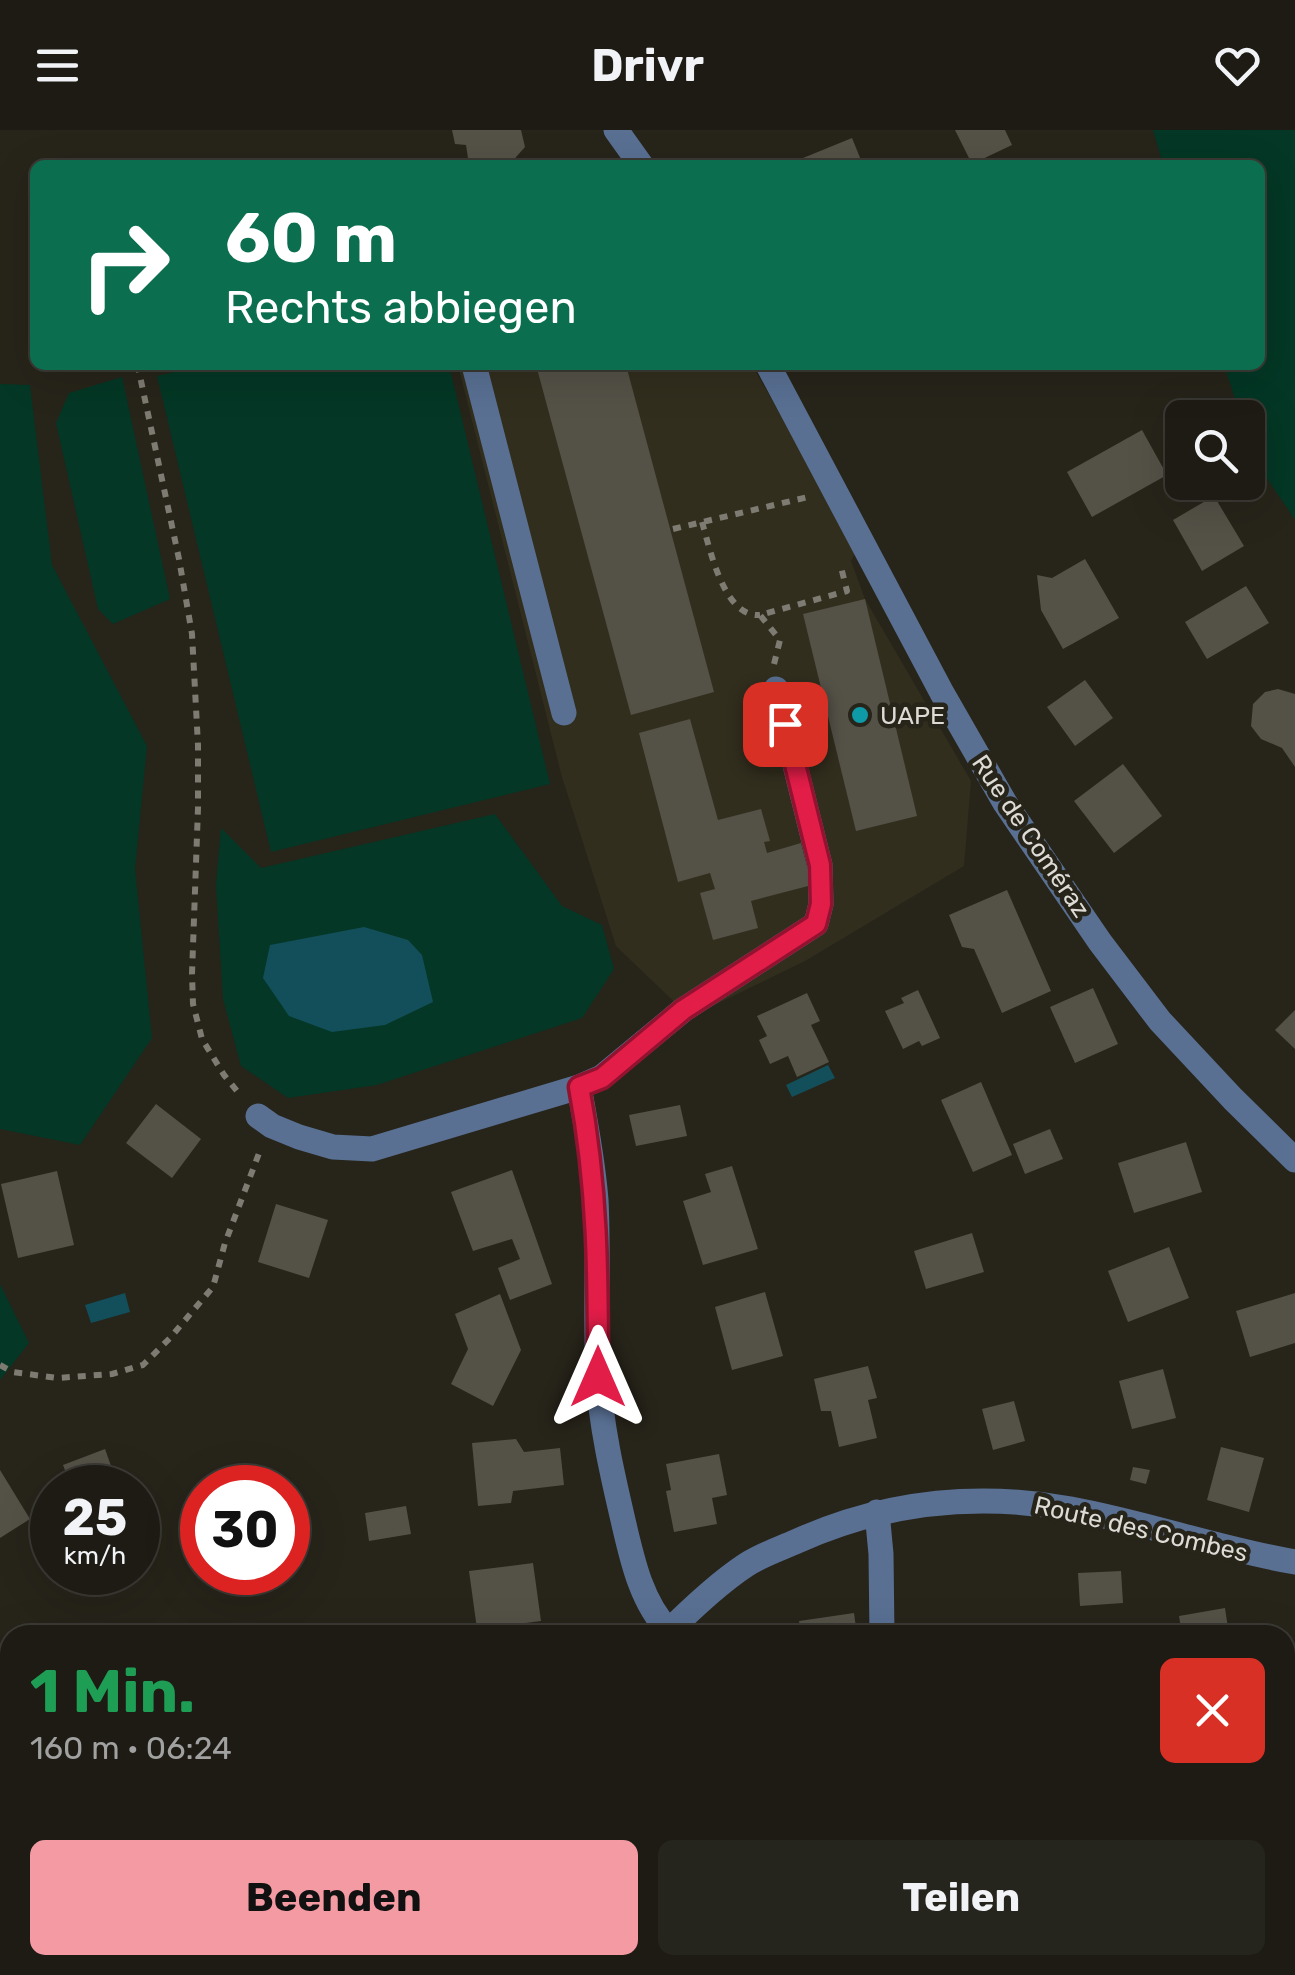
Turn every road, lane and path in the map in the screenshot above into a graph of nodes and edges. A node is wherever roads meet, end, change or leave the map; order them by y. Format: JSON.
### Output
{"nodes":[{"id":1,"x":616,"y":130,"type":"edge"},
{"id":2,"x":637,"y":160,"type":"edge"},
{"id":3,"x":139,"y":370,"type":"edge"},
{"id":4,"x":475,"y":370,"type":"edge"},
{"id":5,"x":767,"y":373,"type":"edge"},
{"id":6,"x":832,"y":487,"type":"junction"},
{"id":7,"x":702,"y":522,"type":"junction"},
{"id":8,"x":673,"y":528,"type":"dead end"},
{"id":9,"x":838,"y":558,"type":"dead end"},
{"id":10,"x":760,"y":614,"type":"junction"},
{"id":11,"x":775,"y":680,"type":"joint"},
{"id":12,"x":564,"y":713,"type":"dead end"},
{"id":13,"x":579,"y":1087,"type":"junction"},
{"id":14,"x":265,"y":1121,"type":"junction"},
{"id":15,"x":1295,"y":1160,"type":"edge"},
{"id":16,"x":0,"y":1365,"type":"edge"},
{"id":17,"x":877,"y":1512,"type":"junction"},
{"id":18,"x":1295,"y":1562,"type":"edge"},
{"id":19,"x":662,"y":1625,"type":"edge"},
{"id":20,"x":675,"y":1625,"type":"edge"},
{"id":21,"x":882,"y":1625,"type":"edge"}],
"edges":[{"from":1,"to":2,"type":"street"},
{"from":3,"to":14,"type":"path"},
{"from":4,"to":12,"type":"street"},
{"from":5,"to":6,"type":"street","name":"Rue de Coméraz"},
{"from":6,"to":7,"type":"path"},
{"from":6,"to":15,"type":"street","name":"Rue de Coméraz"},
{"from":7,"to":8,"type":"path"},
{"from":7,"to":10,"type":"path"},
{"from":9,"to":10,"type":"path"},
{"from":10,"to":11,"type":"path"},
{"from":11,"to":13,"type":"street"},
{"from":13,"to":14,"type":"street"},
{"from":13,"to":19,"type":"street"},
{"from":14,"to":16,"type":"path"},
{"from":17,"to":18,"type":"street","name":"Route des Combes"},
{"from":17,"to":20,"type":"street","name":"Route des Combes"},
{"from":17,"to":21,"type":"street"}]}
